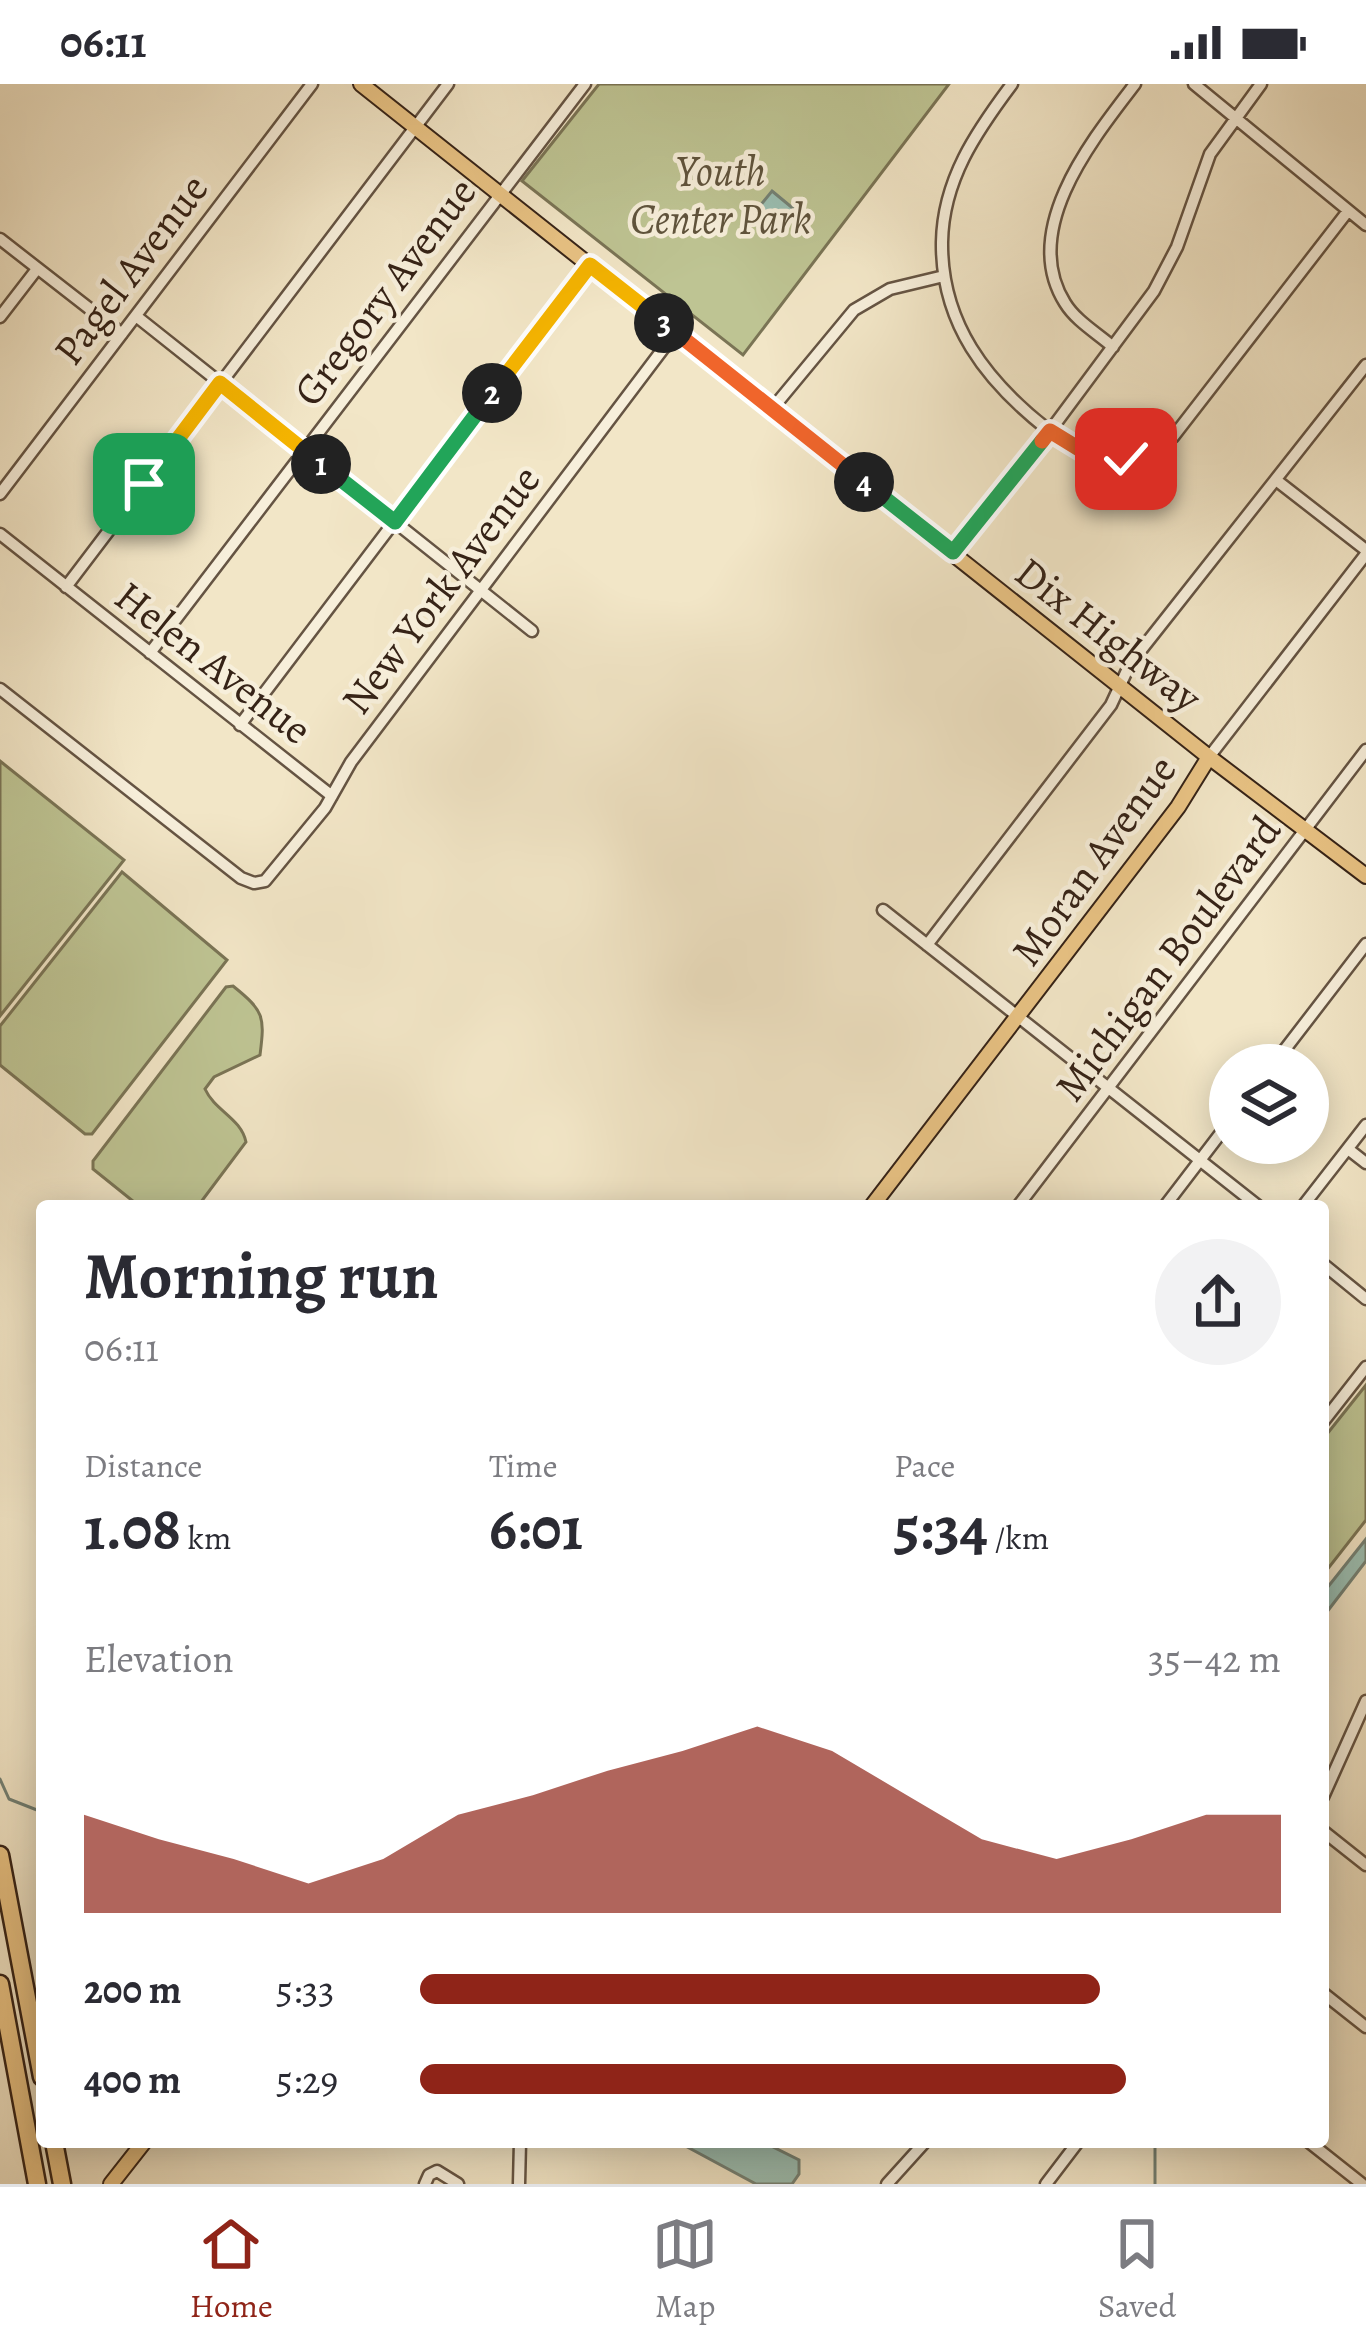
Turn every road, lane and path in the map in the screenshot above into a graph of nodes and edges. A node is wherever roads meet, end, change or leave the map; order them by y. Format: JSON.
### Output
{"nodes":[{"id":1,"x":312,"y":84,"type":"edge"},
{"id":2,"x":361,"y":84,"type":"edge"},
{"id":3,"x":448,"y":84,"type":"edge"},
{"id":4,"x":585,"y":84,"type":"edge"},
{"id":5,"x":1012,"y":84,"type":"edge"},
{"id":6,"x":1135,"y":84,"type":"edge"},
{"id":7,"x":1194,"y":84,"type":"edge"},
{"id":8,"x":1261,"y":84,"type":"edge"},
{"id":9,"x":1235,"y":118,"type":"junction"},
{"id":10,"x":415,"y":126,"type":"junction"},
{"id":11,"x":499,"y":193,"type":"junction"},
{"id":12,"x":1348,"y":211,"type":"junction"},
{"id":13,"x":1366,"y":225,"type":"edge"},
{"id":14,"x":0,"y":239,"type":"edge"},
{"id":15,"x":590,"y":265,"type":"junction"},
{"id":16,"x":38,"y":269,"type":"junction"},
{"id":17,"x":944,"y":276,"type":"junction"},
{"id":18,"x":136,"y":316,"type":"junction"},
{"id":19,"x":0,"y":317,"type":"edge"},
{"id":20,"x":675,"y":332,"type":"junction"},
{"id":21,"x":122,"y":334,"type":"junction"},
{"id":22,"x":1114,"y":346,"type":"junction"},
{"id":23,"x":1366,"y":365,"type":"edge"},
{"id":24,"x":220,"y":383,"type":"junction"},
{"id":25,"x":772,"y":409,"type":"junction"},
{"id":26,"x":1050,"y":431,"type":"junction"},
{"id":27,"x":304,"y":451,"type":"junction"},
{"id":28,"x":1276,"y":480,"type":"junction"},
{"id":29,"x":0,"y":494,"type":"edge"},
{"id":30,"x":395,"y":522,"type":"junction"},
{"id":31,"x":0,"y":534,"type":"edge"},
{"id":32,"x":953,"y":552,"type":"junction"},
{"id":33,"x":1366,"y":552,"type":"edge"},
{"id":34,"x":66,"y":587,"type":"junction"},
{"id":35,"x":481,"y":590,"type":"junction"},
{"id":36,"x":532,"y":631,"type":"dead end"},
{"id":37,"x":150,"y":653,"type":"junction"},
{"id":38,"x":1121,"y":686,"type":"junction"},
{"id":39,"x":0,"y":688,"type":"edge"},
{"id":40,"x":240,"y":724,"type":"junction"},
{"id":41,"x":1366,"y":750,"type":"edge"},
{"id":42,"x":1210,"y":757,"type":"junction"},
{"id":43,"x":332,"y":796,"type":"junction"},
{"id":44,"x":1306,"y":830,"type":"junction"},
{"id":45,"x":1366,"y":875,"type":"edge"},
{"id":46,"x":884,"y":910,"type":"dead end"},
{"id":47,"x":1366,"y":944,"type":"edge"},
{"id":48,"x":927,"y":945,"type":"junction"},
{"id":49,"x":1018,"y":1016,"type":"junction"},
{"id":50,"x":1289,"y":1044,"type":"edge"},
{"id":51,"x":1108,"y":1089,"type":"junction"},
{"id":52,"x":1366,"y":1125,"type":"edge"},
{"id":53,"x":1209,"y":1148,"type":"edge"},
{"id":54,"x":1348,"y":1149,"type":"junction"},
{"id":55,"x":1199,"y":1161,"type":"junction"},
{"id":56,"x":1366,"y":1163,"type":"edge"},
{"id":57,"x":877,"y":1200,"type":"edge"},
{"id":58,"x":1023,"y":1200,"type":"edge"},
{"id":59,"x":1170,"y":1200,"type":"edge"},
{"id":60,"x":1250,"y":1200,"type":"edge"},
{"id":61,"x":1308,"y":1200,"type":"edge"},
{"id":62,"x":1329,"y":1269,"type":"edge"},
{"id":63,"x":1366,"y":1298,"type":"edge"},
{"id":64,"x":1366,"y":1367,"type":"edge"},
{"id":65,"x":1329,"y":1403,"type":"edge"},
{"id":66,"x":1334,"y":1407,"type":"junction"},
{"id":67,"x":1329,"y":1414,"type":"edge"},
{"id":68,"x":1365,"y":1705,"type":"edge"},
{"id":69,"x":1329,"y":1784,"type":"edge"},
{"id":70,"x":1329,"y":1836,"type":"edge"},
{"id":71,"x":0,"y":1855,"type":"edge"},
{"id":72,"x":1366,"y":1865,"type":"edge"},
{"id":73,"x":0,"y":1984,"type":"edge"},
{"id":74,"x":1329,"y":1998,"type":"edge"},
{"id":75,"x":1366,"y":2027,"type":"edge"},
{"id":76,"x":36,"y":2045,"type":"edge"},
{"id":77,"x":55,"y":2148,"type":"edge"},
{"id":78,"x":139,"y":2148,"type":"edge"},
{"id":79,"x":520,"y":2148,"type":"edge"},
{"id":80,"x":920,"y":2148,"type":"edge"},
{"id":81,"x":1073,"y":2148,"type":"edge"},
{"id":82,"x":1317,"y":2148,"type":"edge"},
{"id":83,"x":38,"y":2184,"type":"edge"},
{"id":84,"x":62,"y":2184,"type":"edge"},
{"id":85,"x":110,"y":2184,"type":"edge"},
{"id":86,"x":425,"y":2184,"type":"edge"},
{"id":87,"x":458,"y":2184,"type":"edge"},
{"id":88,"x":519,"y":2184,"type":"edge"},
{"id":89,"x":887,"y":2184,"type":"edge"},
{"id":90,"x":1046,"y":2184,"type":"edge"},
{"id":91,"x":1362,"y":2184,"type":"edge"}],
"edges":[{"from":1,"to":18,"type":"street","name":"Pagel Avenue"},
{"from":2,"to":10,"type":"main road","name":"Dix Highway"},
{"from":3,"to":10,"type":"street"},
{"from":4,"to":11,"type":"street","name":"Gregory Avenue"},
{"from":5,"to":17,"type":"street"},
{"from":6,"to":22,"type":"street"},
{"from":7,"to":9,"type":"street"},
{"from":8,"to":9,"type":"street"},
{"from":9,"to":12,"type":"street"},
{"from":9,"to":22,"type":"street"},
{"from":10,"to":11,"type":"main road","name":"Dix Highway"},
{"from":10,"to":24,"type":"street"},
{"from":11,"to":15,"type":"main road","name":"Dix Highway"},
{"from":11,"to":27,"type":"street","name":"Gregory Avenue"},
{"from":12,"to":13,"type":"street"},
{"from":12,"to":26,"type":"street"},
{"from":14,"to":16,"type":"street"},
{"from":15,"to":20,"type":"main road","name":"Dix Highway"},
{"from":15,"to":30,"type":"street"},
{"from":16,"to":19,"type":"street"},
{"from":16,"to":21,"type":"street"},
{"from":17,"to":25,"type":"street"},
{"from":17,"to":26,"type":"street"},
{"from":18,"to":21,"type":"street","name":"Pagel Avenue"},
{"from":18,"to":24,"type":"street"},
{"from":20,"to":25,"type":"main road","name":"Dix Highway"},
{"from":20,"to":35,"type":"street","name":"New York Avenue"},
{"from":21,"to":29,"type":"street","name":"Pagel Avenue"},
{"from":22,"to":26,"type":"street"},
{"from":23,"to":28,"type":"street"},
{"from":24,"to":27,"type":"street"},
{"from":24,"to":34,"type":"street"},
{"from":25,"to":32,"type":"main road","name":"Dix Highway"},
{"from":26,"to":32,"type":"street"},
{"from":27,"to":30,"type":"street"},
{"from":27,"to":37,"type":"street","name":"Gregory Avenue"},
{"from":28,"to":33,"type":"street"},
{"from":28,"to":38,"type":"street"},
{"from":30,"to":35,"type":"street"},
{"from":30,"to":40,"type":"street"},
{"from":31,"to":34,"type":"street","name":"Helen Avenue"},
{"from":32,"to":38,"type":"main road","name":"Dix Highway"},
{"from":33,"to":42,"type":"street","name":"Moran Avenue"},
{"from":34,"to":37,"type":"street","name":"Helen Avenue"},
{"from":35,"to":36,"type":"street"},
{"from":35,"to":43,"type":"street","name":"New York Avenue"},
{"from":37,"to":40,"type":"street","name":"Helen Avenue"},
{"from":38,"to":42,"type":"main road","name":"Dix Highway"},
{"from":38,"to":48,"type":"street"},
{"from":39,"to":43,"type":"street","name":"New York Avenue"},
{"from":40,"to":43,"type":"street","name":"Helen Avenue"},
{"from":41,"to":44,"type":"street","name":"Michigan Boulevard"},
{"from":42,"to":44,"type":"main road","name":"Dix Highway"},
{"from":42,"to":49,"type":"main road","name":"Moran Avenue"},
{"from":44,"to":45,"type":"main road","name":"Dix Highway"},
{"from":44,"to":51,"type":"street","name":"Michigan Boulevard"},
{"from":46,"to":48,"type":"street"},
{"from":47,"to":50,"type":"street"},
{"from":48,"to":49,"type":"street"},
{"from":49,"to":51,"type":"street"},
{"from":49,"to":57,"type":"main road","name":"Moran Avenue"},
{"from":51,"to":55,"type":"street"},
{"from":51,"to":58,"type":"street","name":"Michigan Boulevard"},
{"from":52,"to":54,"type":"street"},
{"from":53,"to":55,"type":"street"},
{"from":54,"to":56,"type":"street"},
{"from":54,"to":61,"type":"street"},
{"from":55,"to":59,"type":"street"},
{"from":55,"to":60,"type":"street"},
{"from":62,"to":63,"type":"street"},
{"from":64,"to":66,"type":"street"},
{"from":65,"to":66,"type":"street"},
{"from":66,"to":67,"type":"street"},
{"from":68,"to":69,"type":"street"},
{"from":70,"to":72,"type":"street"},
{"from":71,"to":76,"type":"highway"},
{"from":73,"to":83,"type":"highway"},
{"from":74,"to":75,"type":"street"},
{"from":77,"to":84,"type":"highway"},
{"from":78,"to":85,"type":"main road"},
{"from":79,"to":88,"type":"street"},
{"from":80,"to":89,"type":"street"},
{"from":81,"to":90,"type":"street"},
{"from":82,"to":91,"type":"street"},
{"from":86,"to":87,"type":"street"}]}
